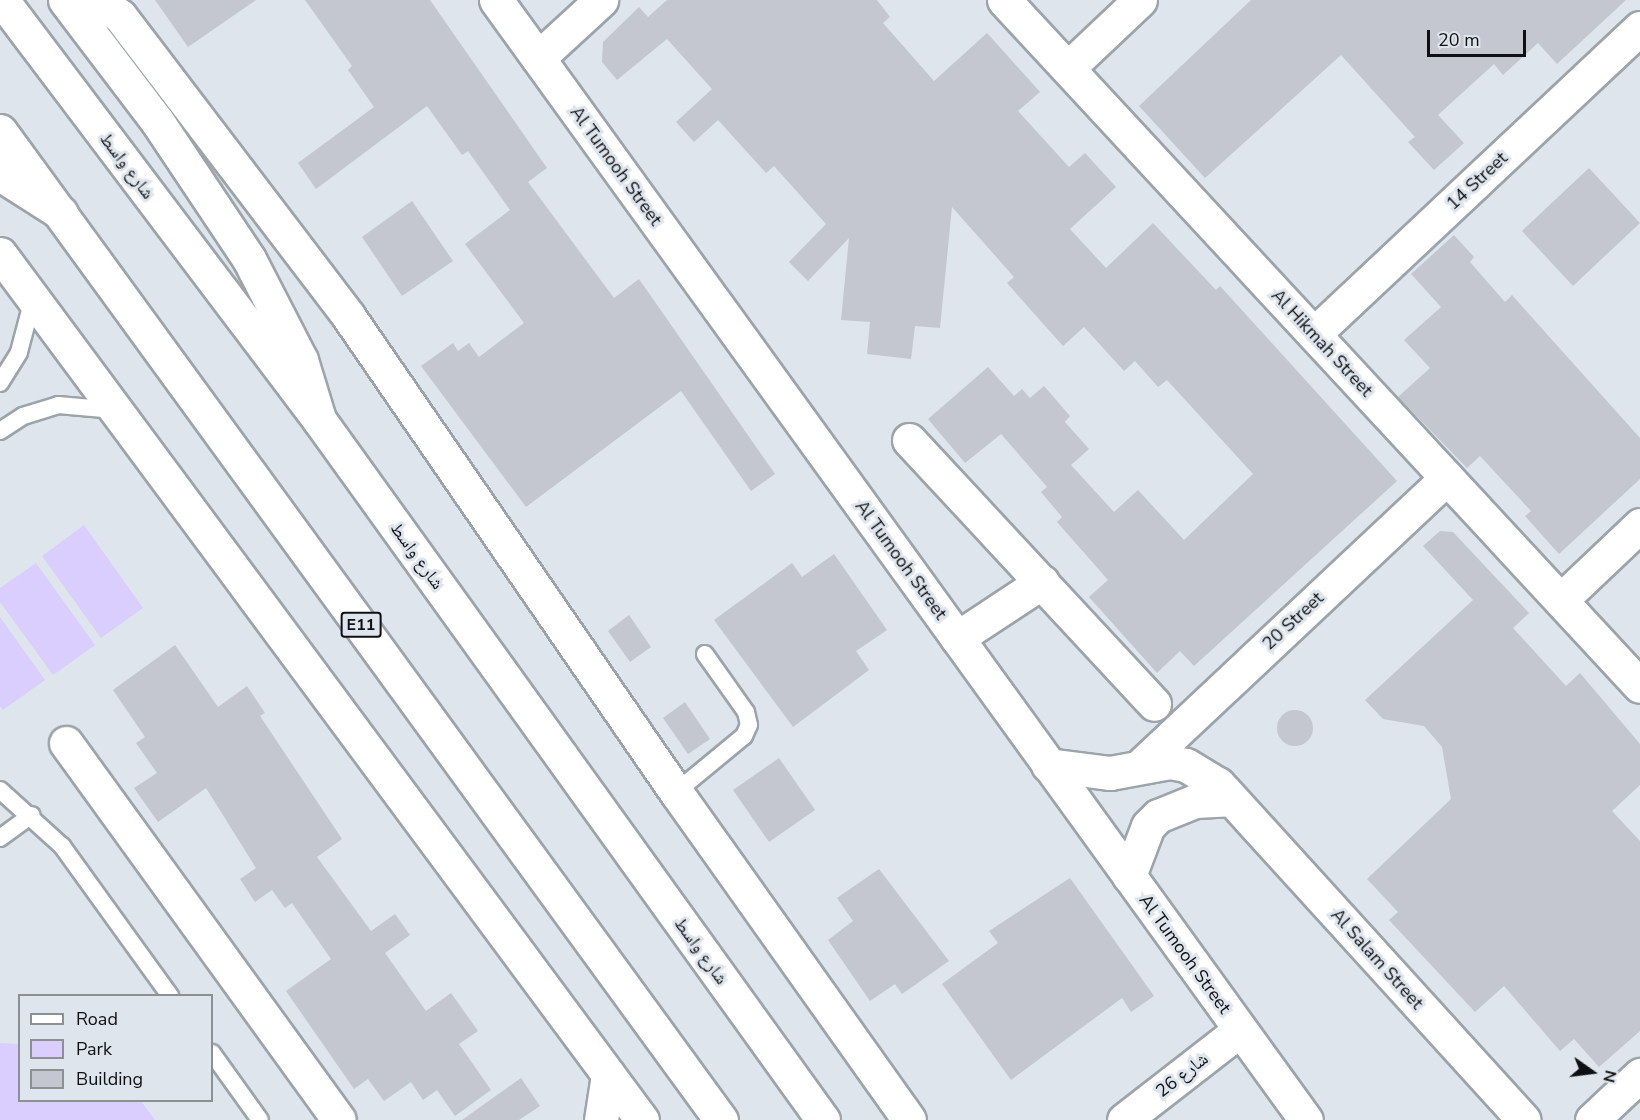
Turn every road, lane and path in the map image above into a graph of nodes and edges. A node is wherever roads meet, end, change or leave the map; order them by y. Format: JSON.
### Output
{"nodes":[{"id":1,"x":2,"y":0,"type":"edge"},
{"id":2,"x":65,"y":0,"type":"edge"},
{"id":3,"x":97,"y":0,"type":"edge"},
{"id":4,"x":496,"y":0,"type":"edge"},
{"id":5,"x":601,"y":0,"type":"edge"},
{"id":6,"x":1004,"y":0,"type":"edge"},
{"id":7,"x":1140,"y":0,"type":"edge"},
{"id":8,"x":1640,"y":28,"type":"edge"},
{"id":9,"x":538,"y":58,"type":"junction"},
{"id":10,"x":1068,"y":68,"type":"junction"},
{"id":11,"x":0,"y":131,"type":"edge"},
{"id":12,"x":0,"y":174,"type":"edge"},
{"id":13,"x":63,"y":214,"type":"junction"},
{"id":14,"x":0,"y":254,"type":"edge"},
{"id":15,"x":33,"y":298,"type":"junction"},
{"id":16,"x":1314,"y":334,"type":"junction"},
{"id":17,"x":0,"y":383,"type":"edge"},
{"id":18,"x":119,"y":411,"type":"junction"},
{"id":19,"x":320,"y":421,"type":"junction"},
{"id":20,"x":0,"y":431,"type":"edge"},
{"id":21,"x":909,"y":440,"type":"dead end"},
{"id":22,"x":1447,"y":478,"type":"junction"},
{"id":23,"x":1640,"y":525,"type":"edge"},
{"id":24,"x":1042,"y":582,"type":"junction"},
{"id":25,"x":1561,"y":600,"type":"junction"},
{"id":26,"x":957,"y":638,"type":"junction"},
{"id":27,"x":705,"y":654,"type":"dead end"},
{"id":28,"x":1640,"y":686,"type":"edge"},
{"id":29,"x":1154,"y":704,"type":"dead end"},
{"id":30,"x":66,"y":743,"type":"dead end"},
{"id":31,"x":1048,"y":765,"type":"junction"},
{"id":32,"x":1140,"y":766,"type":"junction"},
{"id":33,"x":0,"y":790,"type":"edge"},
{"id":34,"x":676,"y":792,"type":"junction"},
{"id":35,"x":1230,"y":799,"type":"junction"},
{"id":36,"x":32,"y":815,"type":"junction"},
{"id":37,"x":0,"y":838,"type":"edge"},
{"id":38,"x":1129,"y":876,"type":"junction"},
{"id":39,"x":169,"y":994,"type":"edge"},
{"id":40,"x":1240,"y":1030,"type":"junction"},
{"id":41,"x":213,"y":1054,"type":"edge"},
{"id":42,"x":608,"y":1075,"type":"junction"},
{"id":43,"x":1640,"y":1075,"type":"edge"},
{"id":44,"x":260,"y":1120,"type":"edge"},
{"id":45,"x":339,"y":1120,"type":"edge"},
{"id":46,"x":601,"y":1120,"type":"edge"},
{"id":47,"x":642,"y":1120,"type":"edge"},
{"id":48,"x":721,"y":1120,"type":"edge"},
{"id":49,"x":822,"y":1120,"type":"edge"},
{"id":50,"x":909,"y":1120,"type":"edge"},
{"id":51,"x":1124,"y":1120,"type":"edge"},
{"id":52,"x":1306,"y":1120,"type":"edge"},
{"id":53,"x":1524,"y":1120,"type":"edge"},
{"id":54,"x":1592,"y":1120,"type":"edge"}],
"edges":[{"from":1,"to":19,"type":"main road","name":"شارع واسط"},
{"from":2,"to":19,"type":"main road"},
{"from":3,"to":34,"type":"main road"},
{"from":4,"to":9,"type":"main road","name":"Al Tumooh Street"},
{"from":5,"to":9,"type":"main road"},
{"from":6,"to":10,"type":"main road","name":"Al Hikmah Street"},
{"from":7,"to":10,"type":"main road"},
{"from":8,"to":16,"type":"main road","name":"14 Street"},
{"from":9,"to":26,"type":"main road","name":"Al Tumooh Street"},
{"from":10,"to":16,"type":"main road","name":"Al Hikmah Street"},
{"from":11,"to":13,"type":"main road","number":"E11"},
{"from":12,"to":13,"type":"main road"},
{"from":13,"to":48,"type":"main road","number":"E11"},
{"from":14,"to":15,"type":"main road"},
{"from":15,"to":17,"type":"lane"},
{"from":15,"to":18,"type":"main road"},
{"from":16,"to":22,"type":"main road","name":"Al Hikmah Street"},
{"from":18,"to":20,"type":"lane"},
{"from":18,"to":42,"type":"main road"},
{"from":19,"to":49,"type":"main road","name":"شارع واسط"},
{"from":21,"to":24,"type":"main road"},
{"from":22,"to":25,"type":"main road","name":"Al Hikmah Street"},
{"from":22,"to":32,"type":"main road","name":"20 Street"},
{"from":23,"to":25,"type":"main road"},
{"from":24,"to":26,"type":"main road"},
{"from":24,"to":29,"type":"main road"},
{"from":25,"to":28,"type":"main road","name":"Al Hikmah Street"},
{"from":26,"to":31,"type":"main road","name":"Al Tumooh Street"},
{"from":27,"to":34,"type":"lane"},
{"from":30,"to":45,"type":"main road"},
{"from":31,"to":32,"type":"main road","name":"Al Salam Street"},
{"from":31,"to":38,"type":"main road","name":"Al Tumooh Street"},
{"from":32,"to":35,"type":"main road","name":"Al Salam Street"},
{"from":33,"to":36,"type":"lane"},
{"from":34,"to":50,"type":"main road"},
{"from":35,"to":38,"type":"main road"},
{"from":35,"to":53,"type":"main road","name":"Al Salam Street"},
{"from":36,"to":37,"type":"lane"},
{"from":36,"to":39,"type":"lane"},
{"from":38,"to":40,"type":"main road","name":"Al Tumooh Street"},
{"from":40,"to":51,"type":"main road","name":"شارع 26"},
{"from":40,"to":52,"type":"main road","name":"Al Tumooh Street"},
{"from":41,"to":44,"type":"lane"},
{"from":42,"to":46,"type":"main road"},
{"from":42,"to":47,"type":"main road"},
{"from":43,"to":54,"type":"main road"}]}
